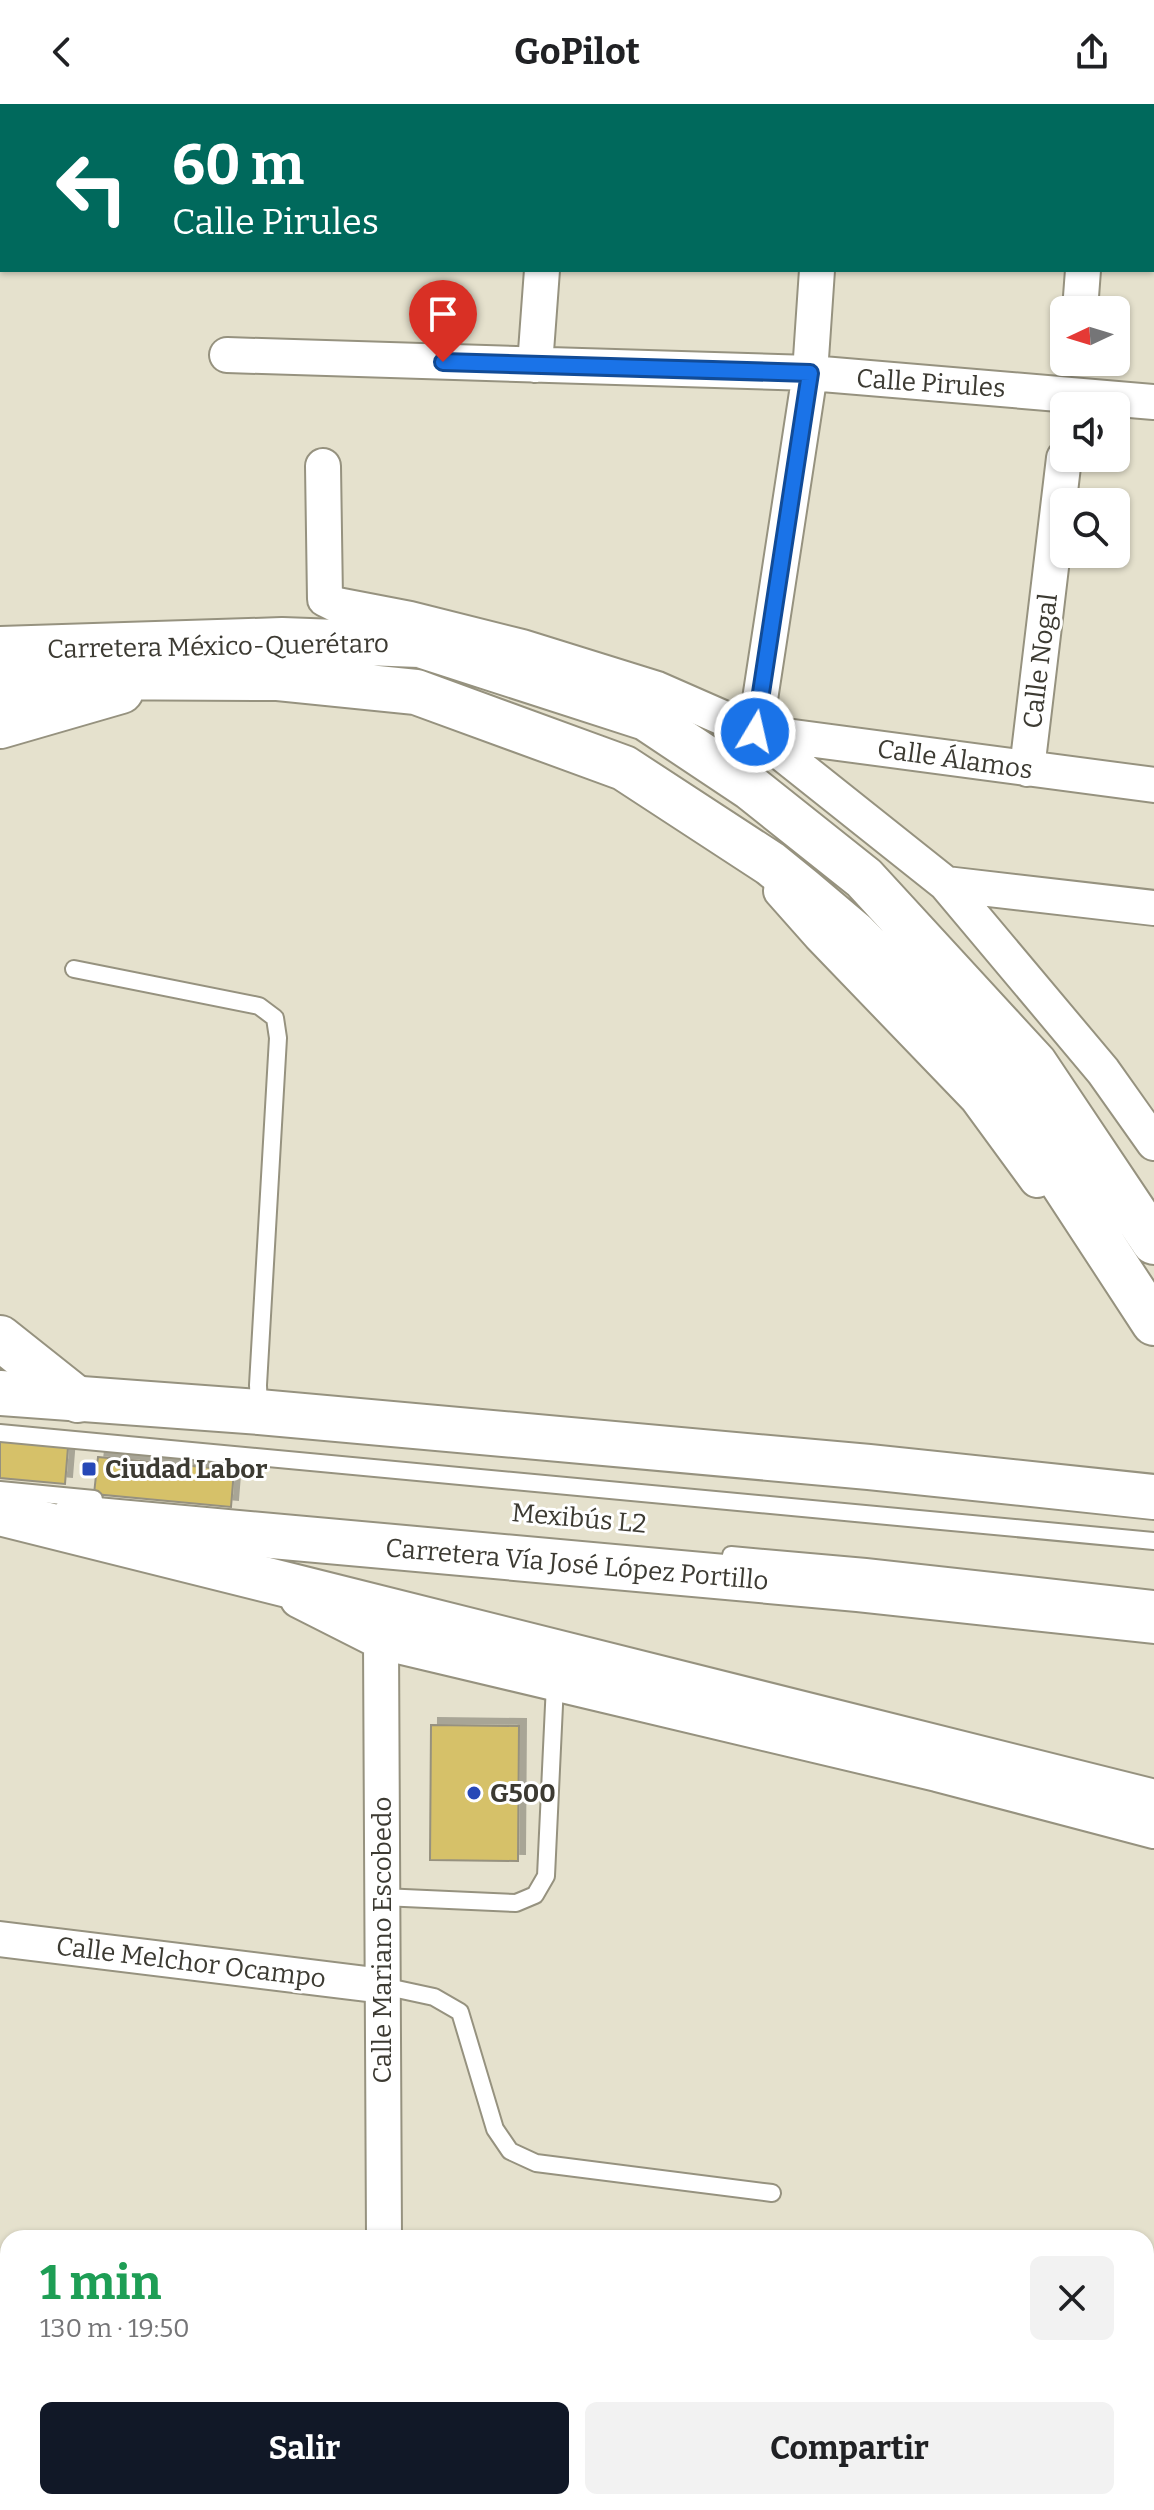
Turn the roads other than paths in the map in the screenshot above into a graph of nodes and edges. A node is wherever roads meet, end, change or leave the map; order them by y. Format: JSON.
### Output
{"nodes":[{"id":1,"x":542,"y":272,"type":"edge"},
{"id":2,"x":817,"y":272,"type":"edge"},
{"id":3,"x":1083,"y":272,"type":"edge"},
{"id":4,"x":1081,"y":296,"type":"edge"},
{"id":5,"x":227,"y":355,"type":"dead end"},
{"id":6,"x":535,"y":365,"type":"junction"},
{"id":7,"x":810,"y":373,"type":"junction"},
{"id":8,"x":1073,"y":387,"type":"edge"},
{"id":9,"x":1154,"y":402,"type":"edge"},
{"id":10,"x":323,"y":466,"type":"dead end"},
{"id":11,"x":1062,"y":472,"type":"edge"},
{"id":12,"x":0,"y":649,"type":"edge"},
{"id":13,"x":163,"y":679,"type":"junction"},
{"id":14,"x":0,"y":682,"type":"edge"},
{"id":15,"x":0,"y":726,"type":"edge"},
{"id":16,"x":755,"y":732,"type":"junction"},
{"id":17,"x":1027,"y":769,"type":"junction"},
{"id":18,"x":738,"y":779,"type":"junction"},
{"id":19,"x":1154,"y":785,"type":"edge"},
{"id":20,"x":735,"y":840,"type":"junction"},
{"id":21,"x":946,"y":884,"type":"junction"},
{"id":22,"x":1154,"y":908,"type":"edge"},
{"id":23,"x":74,"y":969,"type":"dead end"},
{"id":24,"x":1154,"y":1143,"type":"edge"},
{"id":25,"x":1154,"y":1242,"type":"edge"},
{"id":26,"x":1154,"y":1323,"type":"edge"},
{"id":27,"x":0,"y":1338,"type":"edge"},
{"id":28,"x":1154,"y":1339,"type":"edge"},
{"id":29,"x":0,"y":1393,"type":"edge"},
{"id":30,"x":78,"y":1400,"type":"junction"},
{"id":31,"x":259,"y":1412,"type":"junction"},
{"id":32,"x":0,"y":1433,"type":"edge"},
{"id":33,"x":0,"y":1490,"type":"edge"},
{"id":34,"x":1154,"y":1497,"type":"edge"},
{"id":35,"x":110,"y":1500,"type":"dead end"},
{"id":36,"x":0,"y":1512,"type":"edge"},
{"id":37,"x":1154,"y":1541,"type":"edge"},
{"id":38,"x":709,"y":1553,"type":"dead end"},
{"id":39,"x":259,"y":1579,"type":"junction"},
{"id":40,"x":1154,"y":1599,"type":"edge"},
{"id":41,"x":1154,"y":1621,"type":"edge"},
{"id":42,"x":381,"y":1642,"type":"junction"},
{"id":43,"x":555,"y":1684,"type":"junction"},
{"id":44,"x":1154,"y":1802,"type":"edge"},
{"id":45,"x":1154,"y":1831,"type":"edge"},
{"id":46,"x":382,"y":1897,"type":"junction"},
{"id":47,"x":0,"y":1939,"type":"edge"},
{"id":48,"x":383,"y":1986,"type":"junction"},
{"id":49,"x":772,"y":2193,"type":"dead end"},
{"id":50,"x":384,"y":2230,"type":"edge"}],
"edges":[{"from":1,"to":6,"type":"street"},
{"from":2,"to":7,"type":"street"},
{"from":3,"to":4,"type":"street"},
{"from":5,"to":6,"type":"street","name":"Calle Pirules"},
{"from":6,"to":7,"type":"street","name":"Calle Pirules"},
{"from":7,"to":8,"type":"street","name":"Calle Pirules"},
{"from":7,"to":16,"type":"street"},
{"from":8,"to":9,"type":"street","name":"Calle Pirules"},
{"from":10,"to":16,"type":"street"},
{"from":11,"to":17,"type":"street","name":"Calle Nogal"},
{"from":12,"to":18,"type":"main road","name":"Carretera México-Querétaro"},
{"from":13,"to":14,"type":"main road"},
{"from":13,"to":15,"type":"main road"},
{"from":13,"to":20,"type":"main road","name":"Carretera México-Querétaro"},
{"from":16,"to":17,"type":"street","name":"Calle Álamos"},
{"from":16,"to":18,"type":"street"},
{"from":16,"to":21,"type":"street"},
{"from":17,"to":19,"type":"street","name":"Calle Álamos"},
{"from":18,"to":25,"type":"main road","name":"Carretera México-Querétaro"},
{"from":20,"to":26,"type":"main road","name":"Carretera México-Querétaro"},
{"from":20,"to":28,"type":"street"},
{"from":21,"to":22,"type":"street"},
{"from":21,"to":24,"type":"street"},
{"from":23,"to":31,"type":"lane"},
{"from":27,"to":30,"type":"main road"},
{"from":29,"to":30,"type":"main road"},
{"from":30,"to":31,"type":"main road"},
{"from":31,"to":34,"type":"main road"},
{"from":32,"to":37,"type":"lane","name":"Mexibús L2"},
{"from":33,"to":35,"type":"lane"},
{"from":36,"to":39,"type":"main road"},
{"from":36,"to":41,"type":"main road","name":"Carretera Vía José López Portillo"},
{"from":38,"to":40,"type":"lane"},
{"from":39,"to":42,"type":"street"},
{"from":39,"to":44,"type":"main road"},
{"from":42,"to":43,"type":"street"},
{"from":42,"to":46,"type":"street","name":"Calle Mariano Escobedo"},
{"from":43,"to":45,"type":"street"},
{"from":43,"to":46,"type":"lane"},
{"from":46,"to":48,"type":"street","name":"Calle Mariano Escobedo"},
{"from":47,"to":48,"type":"street","name":"Calle Melchor Ocampo"},
{"from":48,"to":49,"type":"lane"},
{"from":48,"to":50,"type":"street","name":"Calle Mariano Escobedo"}]}
